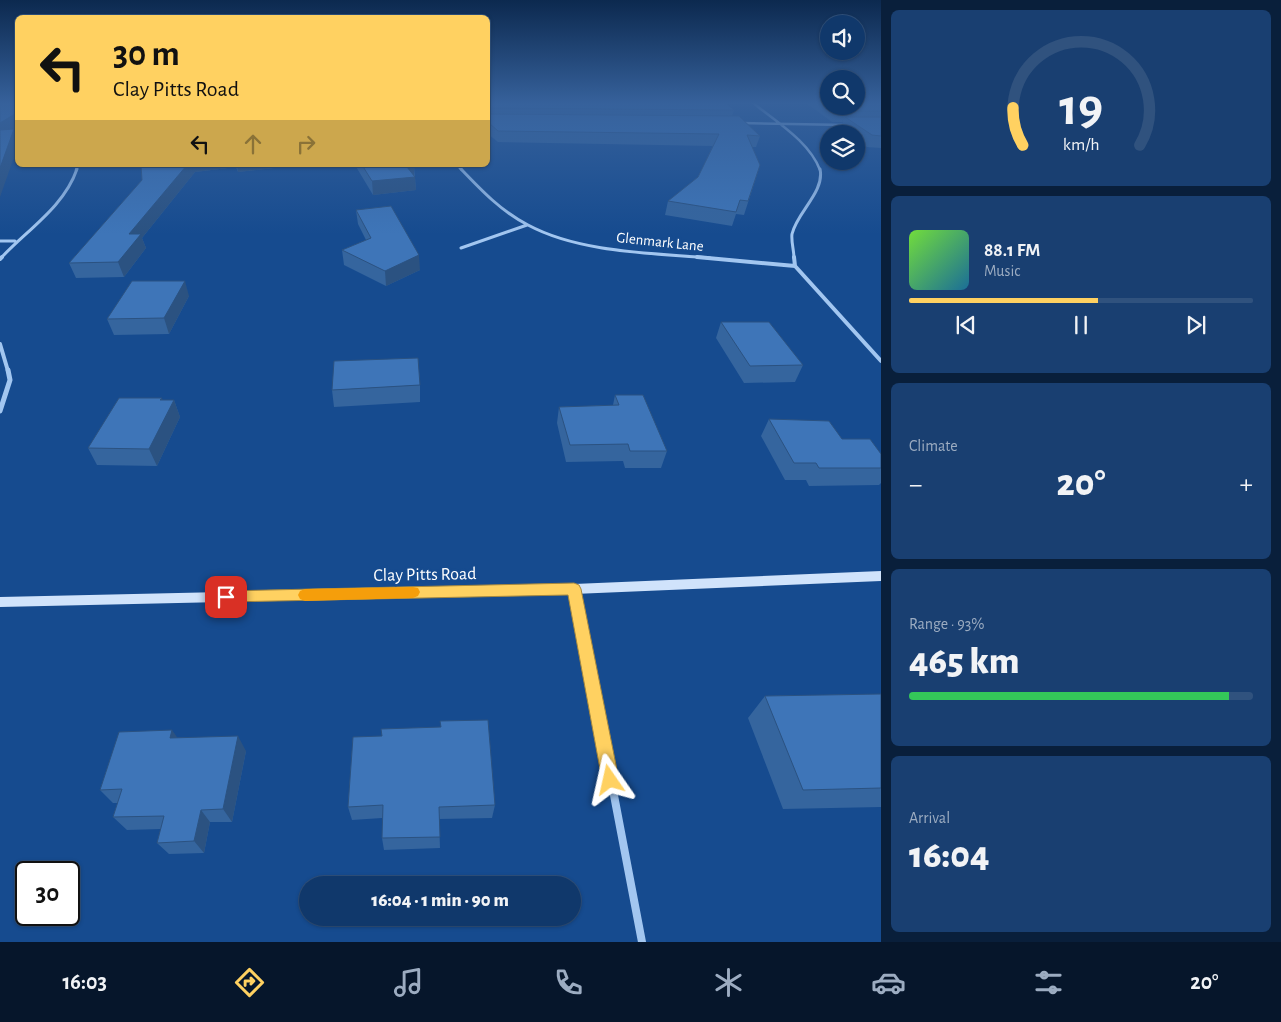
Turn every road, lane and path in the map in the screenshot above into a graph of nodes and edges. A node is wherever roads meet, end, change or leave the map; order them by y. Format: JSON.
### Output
{"nodes":[{"id":1,"x":804,"y":146,"type":"edge"},
{"id":2,"x":78,"y":167,"type":"edge"},
{"id":3,"x":459,"y":167,"type":"edge"},
{"id":4,"x":527,"y":225,"type":"junction"},
{"id":5,"x":0,"y":241,"type":"edge"},
{"id":6,"x":15,"y":241,"type":"junction"},
{"id":7,"x":461,"y":248,"type":"dead end"},
{"id":8,"x":0,"y":259,"type":"edge"},
{"id":9,"x":795,"y":266,"type":"junction"},
{"id":10,"x":0,"y":344,"type":"edge"},
{"id":11,"x":881,"y":361,"type":"edge"},
{"id":12,"x":0,"y":410,"type":"edge"},
{"id":13,"x":881,"y":576,"type":"edge"},
{"id":14,"x":574,"y":589,"type":"junction"},
{"id":15,"x":0,"y":602,"type":"edge"},
{"id":16,"x":642,"y":942,"type":"edge"}],
"edges":[{"from":1,"to":9,"type":"street"},
{"from":2,"to":6,"type":"street"},
{"from":3,"to":4,"type":"street","name":"Glenmark Lane"},
{"from":4,"to":7,"type":"street"},
{"from":4,"to":9,"type":"street","name":"Glenmark Lane"},
{"from":5,"to":6,"type":"street"},
{"from":6,"to":8,"type":"street"},
{"from":9,"to":11,"type":"street"},
{"from":10,"to":12,"type":"street"},
{"from":13,"to":14,"type":"street","name":"Clay Pitts Road"},
{"from":14,"to":15,"type":"street","name":"Clay Pitts Road"},
{"from":14,"to":16,"type":"street"}]}
